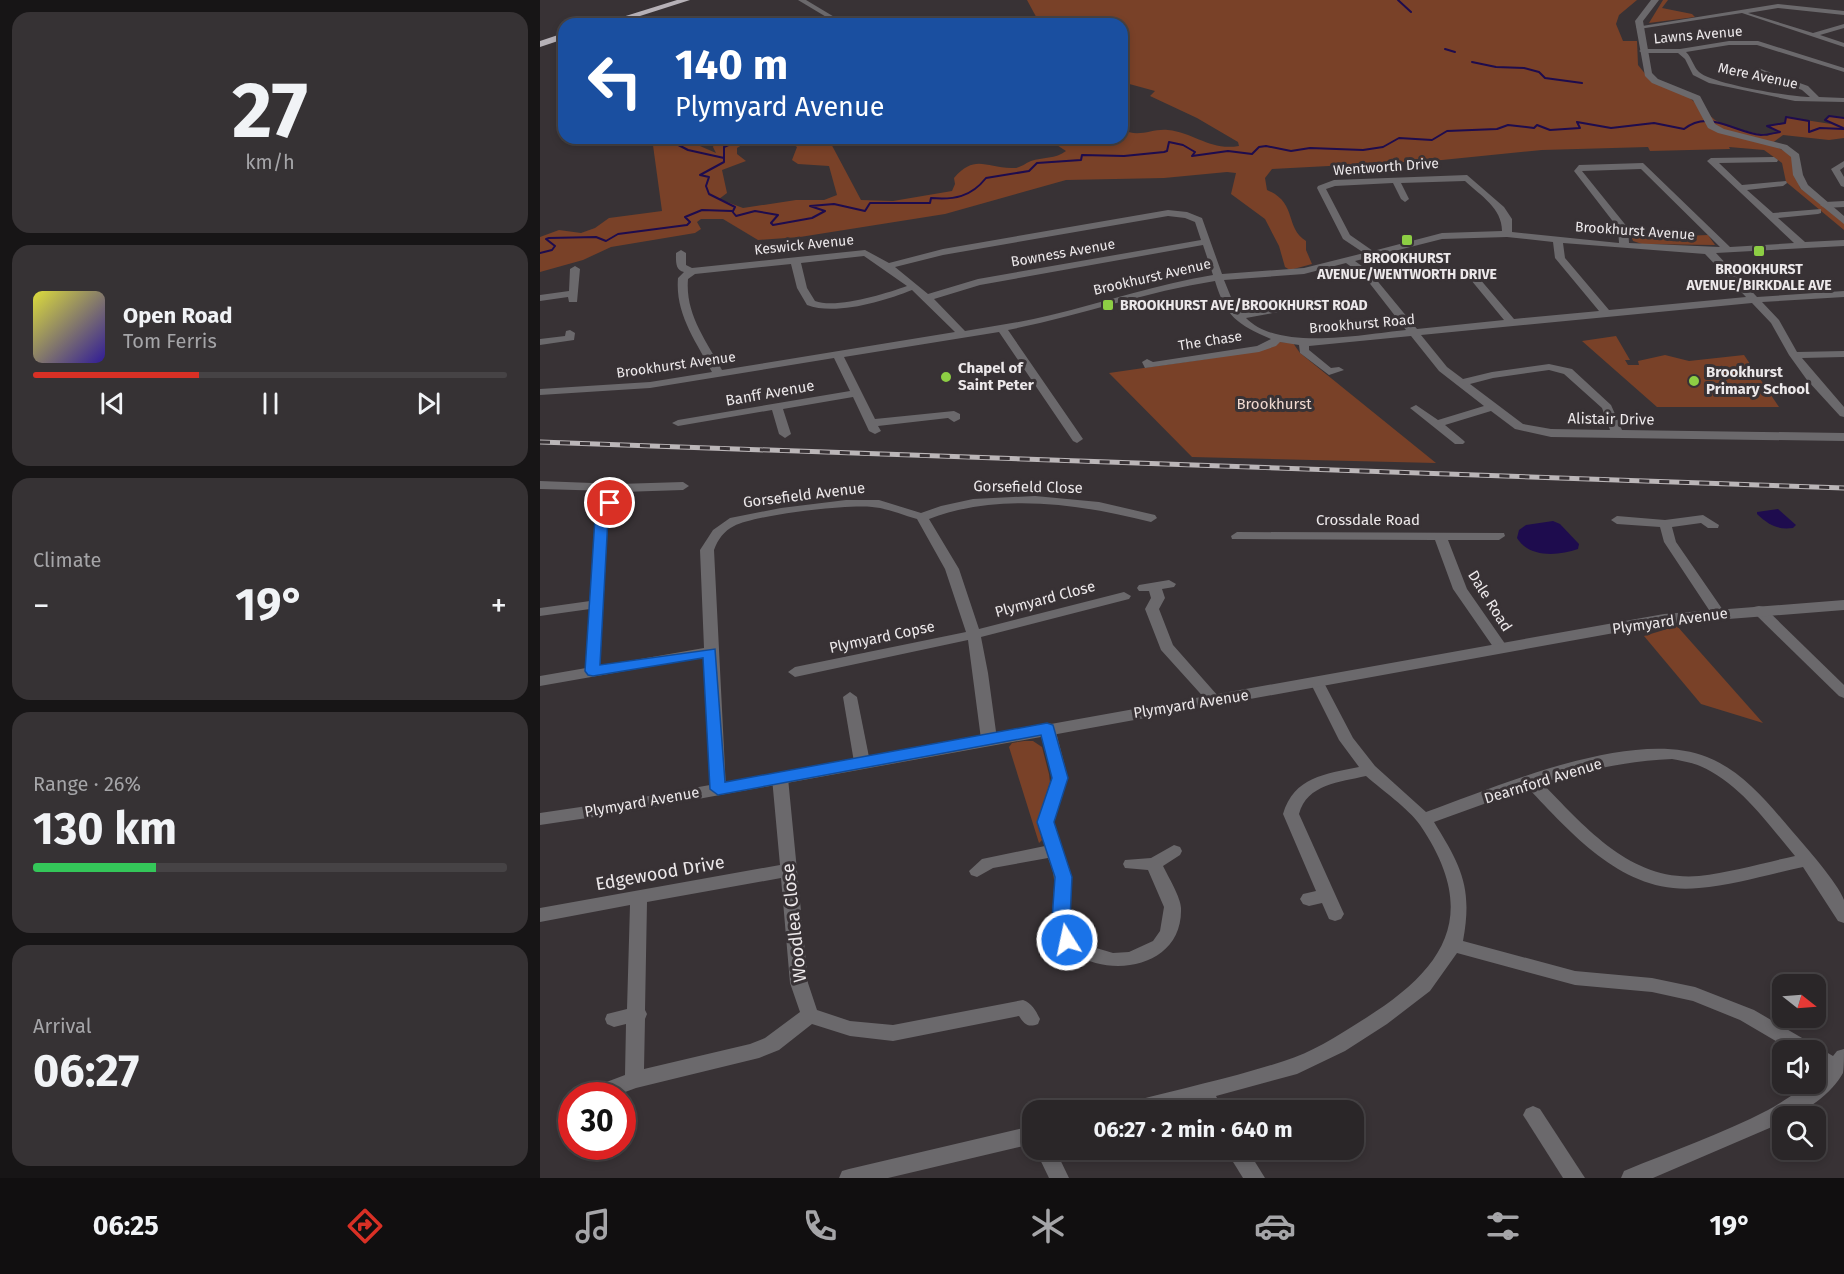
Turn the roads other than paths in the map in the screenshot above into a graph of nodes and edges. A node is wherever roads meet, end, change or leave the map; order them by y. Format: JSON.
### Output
{"nodes":[{"id":1,"x":667,"y":0,"type":"edge"},
{"id":2,"x":686,"y":0,"type":"edge"},
{"id":3,"x":801,"y":0,"type":"edge"},
{"id":4,"x":1654,"y":0,"type":"edge"},
{"id":5,"x":1740,"y":12,"type":"junction"},
{"id":6,"x":1844,"y":13,"type":"edge"},
{"id":7,"x":614,"y":18,"type":"edge"},
{"id":8,"x":617,"y":18,"type":"edge"},
{"id":9,"x":832,"y":18,"type":"edge"},
{"id":10,"x":1844,"y":26,"type":"edge"},
{"id":11,"x":1639,"y":27,"type":"junction"},
{"id":12,"x":558,"y":33,"type":"edge"},
{"id":13,"x":1813,"y":35,"type":"junction"},
{"id":14,"x":540,"y":38,"type":"edge"},
{"id":15,"x":558,"y":38,"type":"edge"},
{"id":16,"x":540,"y":44,"type":"edge"},
{"id":17,"x":1844,"y":45,"type":"edge"},
{"id":18,"x":1643,"y":51,"type":"junction"},
{"id":19,"x":1680,"y":51,"type":"junction"},
{"id":20,"x":1834,"y":60,"type":"dead end"},
{"id":21,"x":1824,"y":63,"type":"junction"},
{"id":22,"x":1758,"y":70,"type":"dead end"},
{"id":23,"x":1844,"y":70,"type":"edge"},
{"id":24,"x":1818,"y":100,"type":"junction"},
{"id":25,"x":1844,"y":100,"type":"edge"},
{"id":26,"x":1769,"y":161,"type":"dead end"},
{"id":27,"x":1844,"y":164,"type":"edge"},
{"id":28,"x":1396,"y":181,"type":"junction"},
{"id":29,"x":1783,"y":183,"type":"dead end"},
{"id":30,"x":1844,"y":184,"type":"edge"},
{"id":31,"x":1739,"y":188,"type":"junction"},
{"id":32,"x":1405,"y":199,"type":"dead end"},
{"id":33,"x":1844,"y":204,"type":"edge"},
{"id":34,"x":1815,"y":209,"type":"junction"},
{"id":35,"x":1771,"y":216,"type":"junction"},
{"id":36,"x":1844,"y":220,"type":"edge"},
{"id":37,"x":1507,"y":234,"type":"junction"},
{"id":38,"x":1558,"y":240,"type":"junction"},
{"id":39,"x":1206,"y":242,"type":"junction"},
{"id":40,"x":1844,"y":243,"type":"edge"},
{"id":41,"x":1624,"y":246,"type":"junction"},
{"id":42,"x":1803,"y":246,"type":"junction"},
{"id":43,"x":1727,"y":249,"type":"junction"},
{"id":44,"x":1708,"y":251,"type":"junction"},
{"id":45,"x":681,"y":253,"type":"dead end"},
{"id":46,"x":1372,"y":254,"type":"junction"},
{"id":47,"x":795,"y":259,"type":"junction"},
{"id":48,"x":1349,"y":261,"type":"junction"},
{"id":49,"x":887,"y":266,"type":"junction"},
{"id":50,"x":575,"y":269,"type":"dead end"},
{"id":51,"x":692,"y":271,"type":"junction"},
{"id":52,"x":1218,"y":277,"type":"junction"},
{"id":53,"x":1476,"y":280,"type":"dead end"},
{"id":54,"x":912,"y":287,"type":"junction"},
{"id":55,"x":1844,"y":294,"type":"edge"},
{"id":56,"x":540,"y":298,"type":"edge"},
{"id":57,"x":926,"y":298,"type":"junction"},
{"id":58,"x":1754,"y":300,"type":"junction"},
{"id":59,"x":1304,"y":307,"type":"dead end"},
{"id":60,"x":1606,"y":313,"type":"junction"},
{"id":61,"x":1237,"y":316,"type":"junction"},
{"id":62,"x":1512,"y":323,"type":"junction"},
{"id":63,"x":1002,"y":327,"type":"junction"},
{"id":64,"x":962,"y":334,"type":"junction"},
{"id":65,"x":1416,"y":334,"type":"junction"},
{"id":66,"x":570,"y":338,"type":"dead end"},
{"id":67,"x":1277,"y":338,"type":"junction"},
{"id":68,"x":540,"y":342,"type":"edge"},
{"id":69,"x":1304,"y":343,"type":"junction"},
{"id":70,"x":1844,"y":354,"type":"edge"},
{"id":71,"x":838,"y":355,"type":"junction"},
{"id":72,"x":1794,"y":355,"type":"junction"},
{"id":73,"x":1147,"y":362,"type":"dead end"},
{"id":74,"x":1339,"y":370,"type":"dead end"},
{"id":75,"x":719,"y":375,"type":"junction"},
{"id":76,"x":1462,"y":383,"type":"junction"},
{"id":77,"x":540,"y":392,"type":"edge"},
{"id":78,"x":855,"y":393,"type":"junction"},
{"id":79,"x":777,"y":407,"type":"junction"},
{"id":80,"x":1491,"y":407,"type":"junction"},
{"id":81,"x":1416,"y":408,"type":"dead end"},
{"id":82,"x":1844,"y":414,"type":"edge"},
{"id":83,"x":954,"y":419,"type":"dead end"},
{"id":84,"x":685,"y":420,"type":"dead end"},
{"id":85,"x":1437,"y":424,"type":"junction"},
{"id":86,"x":1617,"y":433,"type":"junction"},
{"id":87,"x":785,"y":434,"type":"dead end"},
{"id":88,"x":1844,"y":437,"type":"edge"},
{"id":89,"x":1077,"y":439,"type":"dead end"},
{"id":90,"x":1459,"y":442,"type":"dead end"},
{"id":91,"x":540,"y":485,"type":"edge"},
{"id":92,"x":683,"y":486,"type":"dead end"},
{"id":93,"x":618,"y":488,"type":"junction"},
{"id":94,"x":1623,"y":517,"type":"dead end"},
{"id":95,"x":922,"y":518,"type":"junction"},
{"id":96,"x":1151,"y":518,"type":"dead end"},
{"id":97,"x":1706,"y":518,"type":"dead end"},
{"id":98,"x":1665,"y":524,"type":"junction"},
{"id":99,"x":1237,"y":536,"type":"dead end"},
{"id":100,"x":1499,"y":536,"type":"dead end"},
{"id":101,"x":1440,"y":537,"type":"junction"},
{"id":102,"x":1156,"y":586,"type":"dead end"},
{"id":103,"x":1124,"y":596,"type":"dead end"},
{"id":104,"x":597,"y":604,"type":"junction"},
{"id":105,"x":1844,"y":605,"type":"edge"},
{"id":106,"x":1759,"y":610,"type":"junction"},
{"id":107,"x":540,"y":612,"type":"edge"},
{"id":108,"x":1718,"y":614,"type":"junction"},
{"id":109,"x":975,"y":634,"type":"junction"},
{"id":110,"x":1501,"y":648,"type":"junction"},
{"id":111,"x":710,"y":652,"type":"junction"},
{"id":112,"x":593,"y":671,"type":"junction"},
{"id":113,"x":795,"y":672,"type":"dead end"},
{"id":114,"x":540,"y":681,"type":"edge"},
{"id":115,"x":1317,"y":682,"type":"junction"},
{"id":116,"x":1844,"y":693,"type":"edge"},
{"id":117,"x":850,"y":697,"type":"dead end"},
{"id":118,"x":1214,"y":699,"type":"junction"},
{"id":119,"x":1047,"y":728,"type":"junction"},
{"id":120,"x":989,"y":739,"type":"junction"},
{"id":121,"x":862,"y":762,"type":"junction"},
{"id":122,"x":1369,"y":770,"type":"junction"},
{"id":123,"x":780,"y":778,"type":"junction"},
{"id":124,"x":1532,"y":783,"type":"junction"},
{"id":125,"x":718,"y":789,"type":"junction"},
{"id":126,"x":540,"y":819,"type":"edge"},
{"id":127,"x":1424,"y":819,"type":"junction"},
{"id":128,"x":1053,"y":851,"type":"junction"},
{"id":129,"x":1174,"y":851,"type":"dead end"},
{"id":130,"x":1807,"y":860,"type":"junction"},
{"id":131,"x":985,"y":861,"type":"dead end"},
{"id":132,"x":1131,"y":864,"type":"dead end"},
{"id":133,"x":1154,"y":864,"type":"junction"},
{"id":134,"x":788,"y":870,"type":"junction"},
{"id":135,"x":639,"y":898,"type":"junction"},
{"id":136,"x":1335,"y":914,"type":"dead end"},
{"id":137,"x":540,"y":915,"type":"edge"},
{"id":138,"x":1844,"y":916,"type":"edge"},
{"id":139,"x":1453,"y":945,"type":"junction"},
{"id":140,"x":638,"y":1014,"type":"junction"},
{"id":141,"x":810,"y":1015,"type":"junction"},
{"id":142,"x":615,"y":1019,"type":"dead end"},
{"id":143,"x":1031,"y":1019,"type":"dead end"},
{"id":144,"x":1790,"y":1040,"type":"edge"},
{"id":145,"x":1840,"y":1062,"type":"edge"},
{"id":146,"x":634,"y":1080,"type":"junction"},
{"id":147,"x":629,"y":1082,"type":"edge"},
{"id":148,"x":1211,"y":1100,"type":"edge"},
{"id":149,"x":1533,"y":1115,"type":"dead end"},
{"id":150,"x":1022,"y":1137,"type":"edge"},
{"id":151,"x":1050,"y":1160,"type":"edge"},
{"id":152,"x":1243,"y":1160,"type":"edge"},
{"id":153,"x":849,"y":1178,"type":"edge"},
{"id":154,"x":1059,"y":1178,"type":"edge"},
{"id":155,"x":1255,"y":1178,"type":"edge"},
{"id":156,"x":1575,"y":1178,"type":"edge"},
{"id":157,"x":1630,"y":1178,"type":"edge"}],
"edges":[{"from":1,"to":7,"type":"highway"},
{"from":2,"to":8,"type":"highway"},
{"from":3,"to":9,"type":"street"},
{"from":4,"to":11,"type":"street"},
{"from":5,"to":6,"type":"street"},
{"from":5,"to":11,"type":"street"},
{"from":5,"to":13,"type":"street"},
{"from":10,"to":13,"type":"street"},
{"from":11,"to":18,"type":"street"},
{"from":12,"to":14,"type":"highway"},
{"from":13,"to":17,"type":"street"},
{"from":15,"to":16,"type":"highway"},
{"from":18,"to":19,"type":"street","name":"Lawns Avenue"},
{"from":18,"to":34,"type":"street"},
{"from":19,"to":21,"type":"street","name":"Lawns Avenue"},
{"from":19,"to":24,"type":"street","name":"Mere Avenue"},
{"from":20,"to":21,"type":"street"},
{"from":21,"to":23,"type":"street"},
{"from":22,"to":24,"type":"street"},
{"from":24,"to":25,"type":"street","name":"Mere Avenue"},
{"from":26,"to":31,"type":"street"},
{"from":27,"to":30,"type":"street"},
{"from":28,"to":32,"type":"street"},
{"from":28,"to":37,"type":"street","name":"Wentworth Drive"},
{"from":28,"to":46,"type":"street","name":"Wentworth Drive"},
{"from":29,"to":31,"type":"street"},
{"from":31,"to":35,"type":"street"},
{"from":33,"to":34,"type":"street"},
{"from":34,"to":35,"type":"street"},
{"from":34,"to":36,"type":"street"},
{"from":35,"to":42,"type":"street"},
{"from":37,"to":38,"type":"street","name":"Brookhurst Avenue"},
{"from":37,"to":46,"type":"street","name":"Brookhurst Avenue"},
{"from":38,"to":41,"type":"street","name":"Brookhurst Avenue"},
{"from":38,"to":60,"type":"street"},
{"from":39,"to":49,"type":"street","name":"Brookhurst Road"},
{"from":39,"to":52,"type":"street","name":"Brookhurst Road"},
{"from":39,"to":57,"type":"street","name":"Bowness Avenue"},
{"from":40,"to":42,"type":"street","name":"Brookhurst Avenue"},
{"from":41,"to":43,"type":"street"},
{"from":41,"to":44,"type":"street","name":"Brookhurst Avenue"},
{"from":42,"to":43,"type":"street","name":"Brookhurst Avenue"},
{"from":43,"to":44,"type":"street","name":"Brookhurst Avenue"},
{"from":44,"to":58,"type":"street"},
{"from":45,"to":51,"type":"street"},
{"from":46,"to":48,"type":"street","name":"Brookhurst Avenue"},
{"from":47,"to":49,"type":"street","name":"Keswick Avenue"},
{"from":47,"to":51,"type":"street","name":"Keswick Avenue"},
{"from":47,"to":54,"type":"street"},
{"from":48,"to":52,"type":"street","name":"Brookhurst Avenue"},
{"from":48,"to":65,"type":"street","name":"Alistair Drive"},
{"from":49,"to":54,"type":"street","name":"Keswick Avenue"},
{"from":50,"to":56,"type":"street"},
{"from":51,"to":75,"type":"street"},
{"from":52,"to":61,"type":"street","name":"Brookhurst Road"},
{"from":52,"to":63,"type":"street","name":"Brookhurst Avenue"},
{"from":53,"to":62,"type":"street"},
{"from":54,"to":57,"type":"street","name":"Keswick Avenue"},
{"from":55,"to":58,"type":"street","name":"Brookhurst Road"},
{"from":57,"to":64,"type":"street","name":"Keswick Avenue"},
{"from":58,"to":60,"type":"street","name":"Brookhurst Road"},
{"from":58,"to":72,"type":"street"},
{"from":59,"to":61,"type":"street"},
{"from":60,"to":62,"type":"street","name":"Brookhurst Road"},
{"from":61,"to":67,"type":"street","name":"Brookhurst Road"},
{"from":62,"to":65,"type":"street","name":"Brookhurst Road"},
{"from":63,"to":64,"type":"street","name":"Brookhurst Avenue"},
{"from":63,"to":89,"type":"street"},
{"from":64,"to":71,"type":"street","name":"Brookhurst Avenue"},
{"from":65,"to":69,"type":"street","name":"Brookhurst Road"},
{"from":65,"to":76,"type":"street","name":"Alistair Drive"},
{"from":66,"to":68,"type":"street"},
{"from":67,"to":69,"type":"street","name":"Brookhurst Road"},
{"from":67,"to":73,"type":"street","name":"The Chase"},
{"from":69,"to":74,"type":"street"},
{"from":70,"to":72,"type":"street"},
{"from":71,"to":75,"type":"street","name":"Brookhurst Avenue"},
{"from":71,"to":78,"type":"street"},
{"from":72,"to":82,"type":"street"},
{"from":75,"to":77,"type":"street","name":"Brookhurst Avenue"},
{"from":76,"to":80,"type":"street","name":"Alistair Drive"},
{"from":76,"to":86,"type":"street"},
{"from":78,"to":79,"type":"street","name":"Banff Avenue"},
{"from":78,"to":83,"type":"street"},
{"from":79,"to":84,"type":"street","name":"Banff Avenue"},
{"from":79,"to":87,"type":"street"},
{"from":80,"to":85,"type":"street"},
{"from":80,"to":86,"type":"street","name":"Alistair Drive"},
{"from":81,"to":85,"type":"street"},
{"from":85,"to":90,"type":"street"},
{"from":86,"to":88,"type":"street","name":"Alistair Drive"},
{"from":91,"to":93,"type":"street"},
{"from":92,"to":93,"type":"street"},
{"from":93,"to":104,"type":"street"},
{"from":94,"to":98,"type":"street"},
{"from":95,"to":96,"type":"street","name":"Gorsefield Close"},
{"from":95,"to":109,"type":"street"},
{"from":95,"to":111,"type":"street","name":"Gorsefield Avenue"},
{"from":97,"to":98,"type":"street"},
{"from":98,"to":108,"type":"street"},
{"from":99,"to":101,"type":"street","name":"Crossdale Road"},
{"from":100,"to":101,"type":"street","name":"Crossdale Road"},
{"from":101,"to":110,"type":"street","name":"Dale Road"},
{"from":102,"to":118,"type":"street"},
{"from":103,"to":109,"type":"street","name":"Plymyard Close"},
{"from":104,"to":107,"type":"street"},
{"from":104,"to":112,"type":"street"},
{"from":105,"to":106,"type":"street","name":"Plymyard Avenue"},
{"from":106,"to":108,"type":"street","name":"Plymyard Avenue"},
{"from":106,"to":116,"type":"street"},
{"from":108,"to":110,"type":"street","name":"Plymyard Avenue"},
{"from":109,"to":113,"type":"street","name":"Plymyard Copse"},
{"from":109,"to":120,"type":"street"},
{"from":110,"to":115,"type":"street","name":"Plymyard Avenue"},
{"from":111,"to":112,"type":"street"},
{"from":111,"to":125,"type":"street","name":"Gorsefield Avenue"},
{"from":112,"to":114,"type":"street"},
{"from":115,"to":118,"type":"street","name":"Plymyard Avenue"},
{"from":115,"to":122,"type":"street"},
{"from":117,"to":121,"type":"street"},
{"from":118,"to":119,"type":"street","name":"Plymyard Avenue"},
{"from":119,"to":120,"type":"street","name":"Plymyard Avenue"},
{"from":119,"to":128,"type":"street"},
{"from":120,"to":121,"type":"street","name":"Plymyard Avenue"},
{"from":121,"to":123,"type":"street","name":"Plymyard Avenue"},
{"from":122,"to":127,"type":"street"},
{"from":122,"to":136,"type":"street"},
{"from":123,"to":125,"type":"street","name":"Plymyard Avenue"},
{"from":123,"to":134,"type":"street","name":"Woodlea Close"},
{"from":124,"to":127,"type":"street","name":"Dearnford Avenue"},
{"from":124,"to":130,"type":"street"},
{"from":124,"to":130,"type":"street","name":"Dearnford Avenue"},
{"from":125,"to":126,"type":"street","name":"Plymyard Avenue"},
{"from":127,"to":139,"type":"street"},
{"from":128,"to":131,"type":"street"},
{"from":128,"to":133,"type":"street"},
{"from":129,"to":133,"type":"street"},
{"from":130,"to":138,"type":"street","name":"Dearnford Avenue"},
{"from":132,"to":133,"type":"street"},
{"from":134,"to":135,"type":"street","name":"Edgewood Drive"},
{"from":134,"to":141,"type":"street","name":"Woodlea Close"},
{"from":135,"to":137,"type":"street","name":"Edgewood Drive"},
{"from":135,"to":140,"type":"street"},
{"from":139,"to":144,"type":"street"},
{"from":139,"to":148,"type":"street"},
{"from":140,"to":142,"type":"street"},
{"from":140,"to":146,"type":"street"},
{"from":141,"to":143,"type":"street"},
{"from":141,"to":146,"type":"street"},
{"from":145,"to":157,"type":"street"},
{"from":146,"to":147,"type":"street"},
{"from":149,"to":156,"type":"street"},
{"from":150,"to":153,"type":"street"},
{"from":151,"to":154,"type":"street"},
{"from":152,"to":155,"type":"street"}]}
